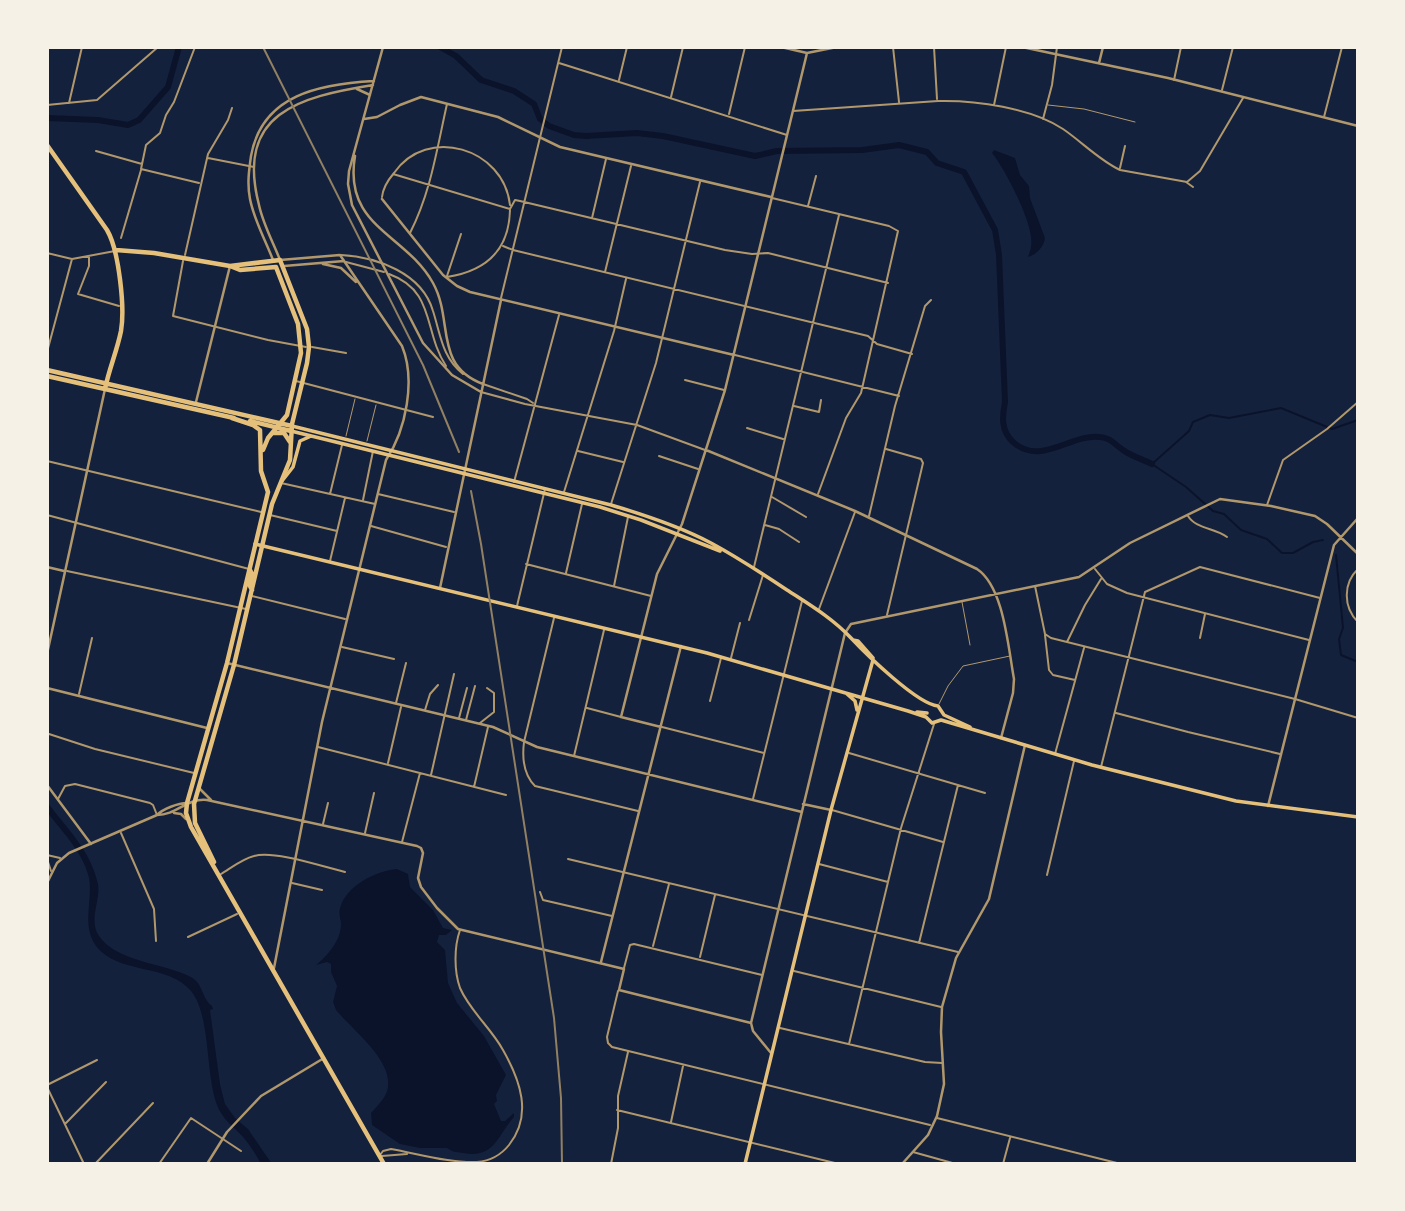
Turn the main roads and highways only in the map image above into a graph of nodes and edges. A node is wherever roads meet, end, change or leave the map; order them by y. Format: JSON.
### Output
{"nodes":[{"id":1,"x":47,"y":145,"type":"edge"},
{"id":2,"x":116,"y":250,"type":"junction"},
{"id":3,"x":274,"y":264,"type":"junction"},
{"id":4,"x":47,"y":370,"type":"edge"},
{"id":5,"x":47,"y":376,"type":"edge"},
{"id":6,"x":299,"y":382,"type":"junction"},
{"id":7,"x":106,"y":386,"type":"junction"},
{"id":8,"x":232,"y":418,"type":"junction"},
{"id":9,"x":280,"y":426,"type":"junction"},
{"id":10,"x":290,"y":431,"type":"junction"},
{"id":11,"x":272,"y":433,"type":"junction"},
{"id":12,"x":309,"y":437,"type":"junction"},
{"id":13,"x":344,"y":442,"type":"junction"},
{"id":14,"x":390,"y":453,"type":"junction"},
{"id":15,"x":261,"y":461,"type":"junction"},
{"id":16,"x":280,"y":482,"type":"junction"},
{"id":17,"x":678,"y":531,"type":"junction"},
{"id":18,"x":255,"y":544,"type":"junction"},
{"id":19,"x":262,"y":545,"type":"junction"},
{"id":20,"x":249,"y":569,"type":"junction"},
{"id":21,"x":251,"y":593,"type":"junction"},
{"id":22,"x":874,"y":660,"type":"junction"},
{"id":23,"x":845,"y":692,"type":"junction"},
{"id":24,"x":863,"y":697,"type":"junction"},
{"id":25,"x":935,"y":706,"type":"junction"},
{"id":26,"x":927,"y":715,"type":"junction"},
{"id":27,"x":944,"y":715,"type":"junction"},
{"id":28,"x":857,"y":718,"type":"junction"},
{"id":29,"x":941,"y":720,"type":"junction"},
{"id":30,"x":978,"y":731,"type":"junction"},
{"id":31,"x":1358,"y":817,"type":"edge"},
{"id":32,"x":220,"y":875,"type":"junction"},
{"id":33,"x":384,"y":1164,"type":"edge"},
{"id":34,"x":746,"y":1164,"type":"edge"}],
"edges":[{"from":1,"to":2,"type":"highway"},
{"from":2,"to":3,"type":"highway"},
{"from":2,"to":7,"type":"highway"},
{"from":3,"to":6,"type":"highway"},
{"from":3,"to":6,"type":"highway"},
{"from":4,"to":7,"type":"highway"},
{"from":5,"to":7,"type":"highway"},
{"from":6,"to":9,"type":"highway"},
{"from":6,"to":10,"type":"highway"},
{"from":7,"to":8,"type":"highway"},
{"from":7,"to":9,"type":"highway"},
{"from":8,"to":9,"type":"highway"},
{"from":8,"to":15,"type":"highway"},
{"from":9,"to":10,"type":"highway"},
{"from":9,"to":11,"type":"highway"},
{"from":10,"to":11,"type":"highway"},
{"from":10,"to":12,"type":"main road"},
{"from":10,"to":13,"type":"main road"},
{"from":10,"to":16,"type":"highway"},
{"from":11,"to":15,"type":"highway"},
{"from":12,"to":13,"type":"main road"},
{"from":12,"to":16,"type":"main road"},
{"from":13,"to":14,"type":"main road"},
{"from":13,"to":14,"type":"main road"},
{"from":14,"to":17,"type":"main road"},
{"from":14,"to":17,"type":"main road"},
{"from":15,"to":18,"type":"highway"},
{"from":16,"to":19,"type":"highway"},
{"from":17,"to":22,"type":"main road"},
{"from":18,"to":19,"type":"main road"},
{"from":18,"to":20,"type":"highway"},
{"from":19,"to":21,"type":"highway"},
{"from":19,"to":23,"type":"main road"},
{"from":20,"to":21,"type":"highway"},
{"from":20,"to":32,"type":"highway"},
{"from":21,"to":32,"type":"highway"},
{"from":22,"to":24,"type":"main road"},
{"from":22,"to":25,"type":"main road"},
{"from":23,"to":24,"type":"main road"},
{"from":23,"to":28,"type":"main road"},
{"from":24,"to":26,"type":"main road"},
{"from":24,"to":28,"type":"main road"},
{"from":25,"to":26,"type":"main road"},
{"from":25,"to":27,"type":"main road"},
{"from":26,"to":29,"type":"main road"},
{"from":27,"to":29,"type":"main road"},
{"from":27,"to":30,"type":"main road"},
{"from":28,"to":34,"type":"main road"},
{"from":29,"to":30,"type":"main road"},
{"from":30,"to":31,"type":"main road"},
{"from":32,"to":33,"type":"highway"}]}
